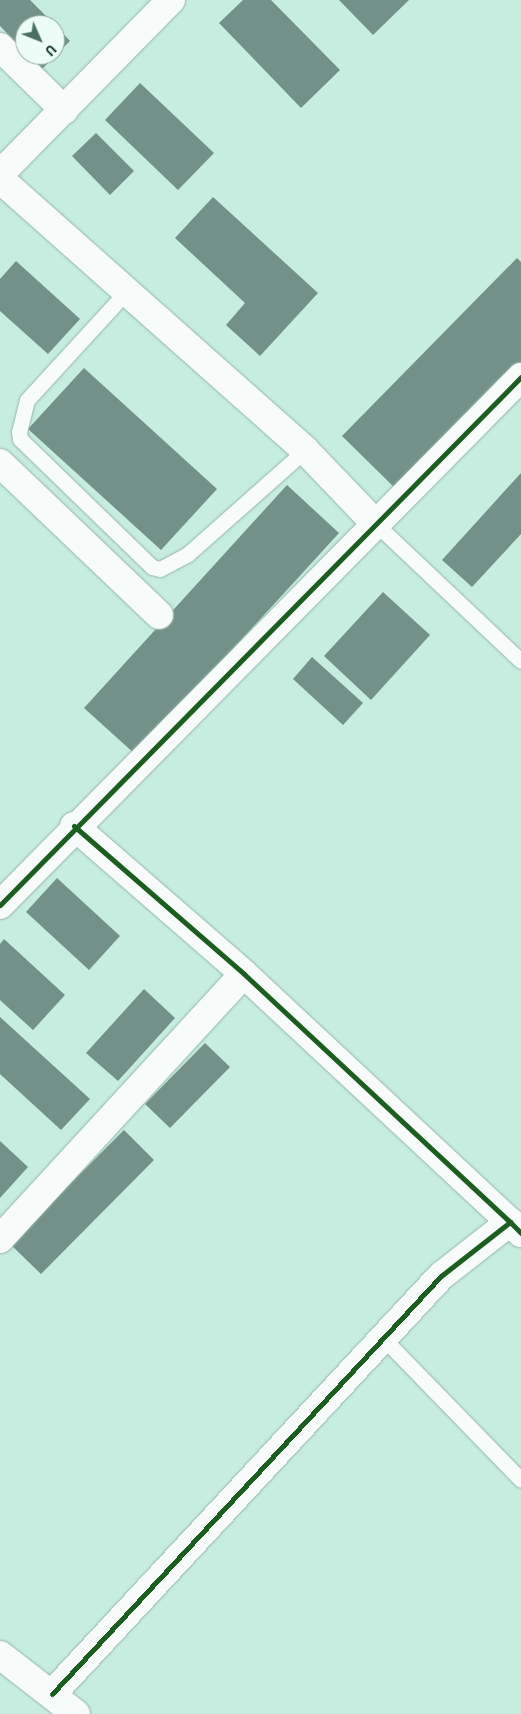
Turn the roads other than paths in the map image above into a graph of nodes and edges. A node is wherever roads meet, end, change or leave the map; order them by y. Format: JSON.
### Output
{"nodes":[{"id":1,"x":171,"y":0,"type":"edge"},
{"id":2,"x":0,"y":47,"type":"edge"},
{"id":3,"x":64,"y":110,"type":"junction"},
{"id":4,"x":0,"y":174,"type":"edge"},
{"id":5,"x":0,"y":178,"type":"edge"},
{"id":6,"x":126,"y":292,"type":"junction"},
{"id":7,"x":521,"y":377,"type":"edge"},
{"id":8,"x":305,"y":450,"type":"junction"},
{"id":9,"x":0,"y":463,"type":"edge"},
{"id":10,"x":376,"y":524,"type":"junction"},
{"id":11,"x":159,"y":615,"type":"dead end"},
{"id":12,"x":521,"y":661,"type":"edge"},
{"id":13,"x":74,"y":826,"type":"junction"},
{"id":14,"x":0,"y":905,"type":"edge"},
{"id":15,"x":244,"y":974,"type":"junction"},
{"id":16,"x":516,"y":1228,"type":"edge"},
{"id":17,"x":0,"y":1239,"type":"edge"},
{"id":18,"x":382,"y":1337,"type":"junction"},
{"id":19,"x":521,"y":1480,"type":"edge"},
{"id":20,"x":0,"y":1656,"type":"edge"},
{"id":21,"x":52,"y":1694,"type":"junction"},
{"id":22,"x":76,"y":1714,"type":"edge"}],
"edges":[{"from":1,"to":3,"type":"street"},
{"from":2,"to":3,"type":"street"},
{"from":3,"to":4,"type":"street"},
{"from":5,"to":6,"type":"street"},
{"from":6,"to":8,"type":"street"},
{"from":6,"to":8,"type":"lane"},
{"from":7,"to":10,"type":"street"},
{"from":8,"to":10,"type":"street"},
{"from":9,"to":11,"type":"street"},
{"from":10,"to":12,"type":"lane"},
{"from":10,"to":13,"type":"street"},
{"from":13,"to":14,"type":"street"},
{"from":13,"to":15,"type":"street"},
{"from":15,"to":16,"type":"street"},
{"from":15,"to":17,"type":"street"},
{"from":16,"to":18,"type":"street"},
{"from":18,"to":19,"type":"lane"},
{"from":18,"to":21,"type":"street"},
{"from":20,"to":21,"type":"street"},
{"from":21,"to":22,"type":"street"}]}
